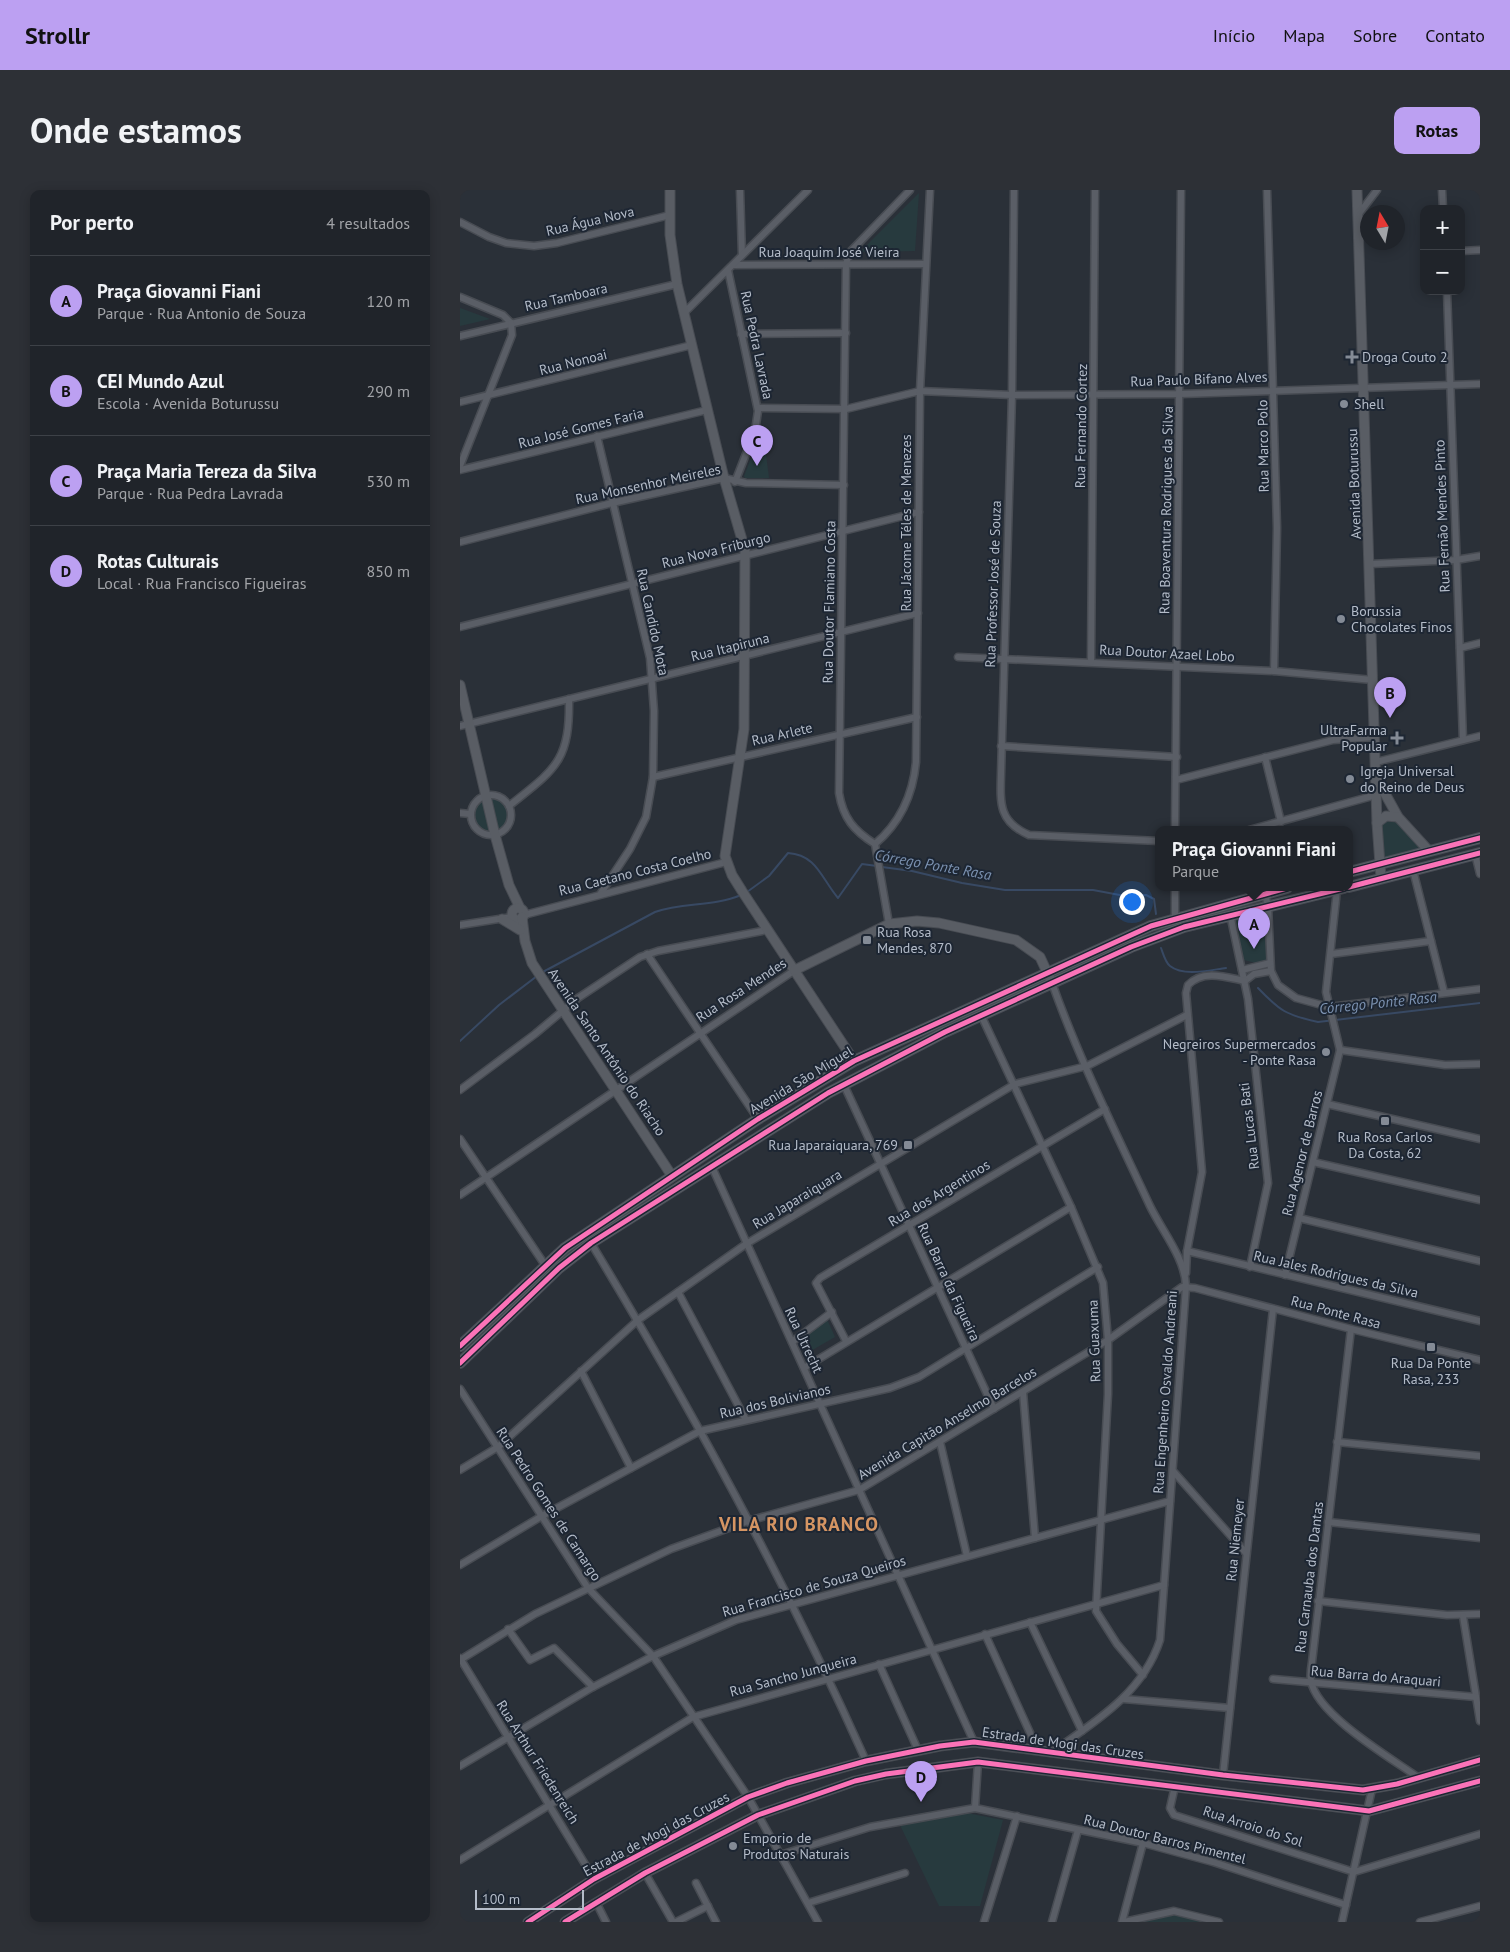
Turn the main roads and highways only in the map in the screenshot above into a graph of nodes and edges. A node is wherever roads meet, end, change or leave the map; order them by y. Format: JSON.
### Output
{"nodes":[{"id":1,"x":670,"y":190,"type":"edge"},
{"id":2,"x":1357,"y":190,"type":"edge"},
{"id":3,"x":460,"y":684,"type":"edge"},
{"id":4,"x":465,"y":725,"type":"edge"},
{"id":5,"x":1376,"y":777,"type":"junction"},
{"id":6,"x":1398,"y":817,"type":"junction"},
{"id":7,"x":1377,"y":823,"type":"junction"},
{"id":8,"x":1480,"y":838,"type":"edge"},
{"id":9,"x":1429,"y":852,"type":"junction"},
{"id":10,"x":1477,"y":854,"type":"edge"},
{"id":11,"x":1379,"y":864,"type":"junction"},
{"id":12,"x":1426,"y":867,"type":"junction"},
{"id":13,"x":1353,"y":871,"type":"edge"},
{"id":14,"x":1381,"y":878,"type":"junction"},
{"id":15,"x":1353,"y":885,"type":"edge"},
{"id":16,"x":1276,"y":891,"type":"edge"},
{"id":17,"x":1332,"y":891,"type":"edge"},
{"id":18,"x":519,"y":912,"type":"junction"},
{"id":19,"x":502,"y":919,"type":"road end"},
{"id":20,"x":520,"y":930,"type":"junction"},
{"id":21,"x":525,"y":941,"type":"junction"},
{"id":22,"x":795,"y":970,"type":"junction"},
{"id":23,"x":1048,"y":972,"type":"junction"},
{"id":24,"x":1052,"y":983,"type":"junction"},
{"id":25,"x":854,"y":1061,"type":"junction"},
{"id":26,"x":828,"y":1093,"type":"junction"},
{"id":27,"x":672,"y":1176,"type":"junction"},
{"id":28,"x":545,"y":1265,"type":"junction"},
{"id":29,"x":537,"y":1288,"type":"junction"},
{"id":30,"x":460,"y":1346,"type":"edge"},
{"id":31,"x":460,"y":1363,"type":"edge"},
{"id":32,"x":1480,"y":1760,"type":"edge"},
{"id":33,"x":1480,"y":1781,"type":"edge"},
{"id":34,"x":528,"y":1922,"type":"edge"},
{"id":35,"x":565,"y":1922,"type":"edge"}],
"edges":[{"from":1,"to":22,"type":"main road"},
{"from":2,"to":5,"type":"main road","name":"Avenida Boturussu"},
{"from":3,"to":4,"type":"main road","name":"Avenida Santo Antônio do Riacho"},
{"from":4,"to":18,"type":"main road","name":"Avenida Santo Antônio do Riacho"},
{"from":5,"to":6,"type":"main road","name":"Avenida Boturussu"},
{"from":5,"to":7,"type":"main road","name":"Avenida Boturussu"},
{"from":6,"to":7,"type":"main road"},
{"from":6,"to":9,"type":"main road","name":"Avenida Boturussu"},
{"from":7,"to":11,"type":"main road","name":"Avenida Boturussu"},
{"from":8,"to":9,"type":"main road"},
{"from":9,"to":11,"type":"main road"},
{"from":9,"to":12,"type":"main road"},
{"from":10,"to":12,"type":"main road"},
{"from":11,"to":13,"type":"main road"},
{"from":11,"to":14,"type":"main road","name":"Avenida Boturussu"},
{"from":12,"to":14,"type":"main road"},
{"from":14,"to":15,"type":"main road"},
{"from":16,"to":23,"type":"main road","name":"Avenida São Miguel"},
{"from":17,"to":24,"type":"main road","name":"Avenida São Miguel"},
{"from":18,"to":20,"type":"main road","name":"Avenida Santo Antônio do Riacho"},
{"from":18,"to":21,"type":"main road","name":"Avenida Santo Antônio do Riacho"},
{"from":19,"to":20,"type":"main road"},
{"from":20,"to":21,"type":"main road","name":"Avenida Santo Antônio do Riacho"},
{"from":21,"to":27,"type":"main road","name":"Avenida Santo Antônio do Riacho"},
{"from":22,"to":23,"type":"main road","name":"Rua Rosa Mendes"},
{"from":22,"to":25,"type":"main road"},
{"from":23,"to":24,"type":"main road","name":"Rua Rosa Mendes"},
{"from":23,"to":25,"type":"main road","name":"Avenida São Miguel"},
{"from":24,"to":26,"type":"main road","name":"Avenida São Miguel"},
{"from":25,"to":26,"type":"main road"},
{"from":25,"to":27,"type":"main road","name":"Avenida São Miguel"},
{"from":26,"to":29,"type":"main road","name":"Avenida São Miguel"},
{"from":27,"to":28,"type":"main road","name":"Avenida São Miguel"},
{"from":28,"to":29,"type":"main road"},
{"from":28,"to":30,"type":"main road","name":"Avenida São Miguel"},
{"from":29,"to":31,"type":"main road","name":"Avenida São Miguel"},
{"from":32,"to":34,"type":"main road","name":"Estrada de Mogi das Cruzes"},
{"from":33,"to":35,"type":"main road","name":"Estrada de Mogi das Cruzes"}]}
